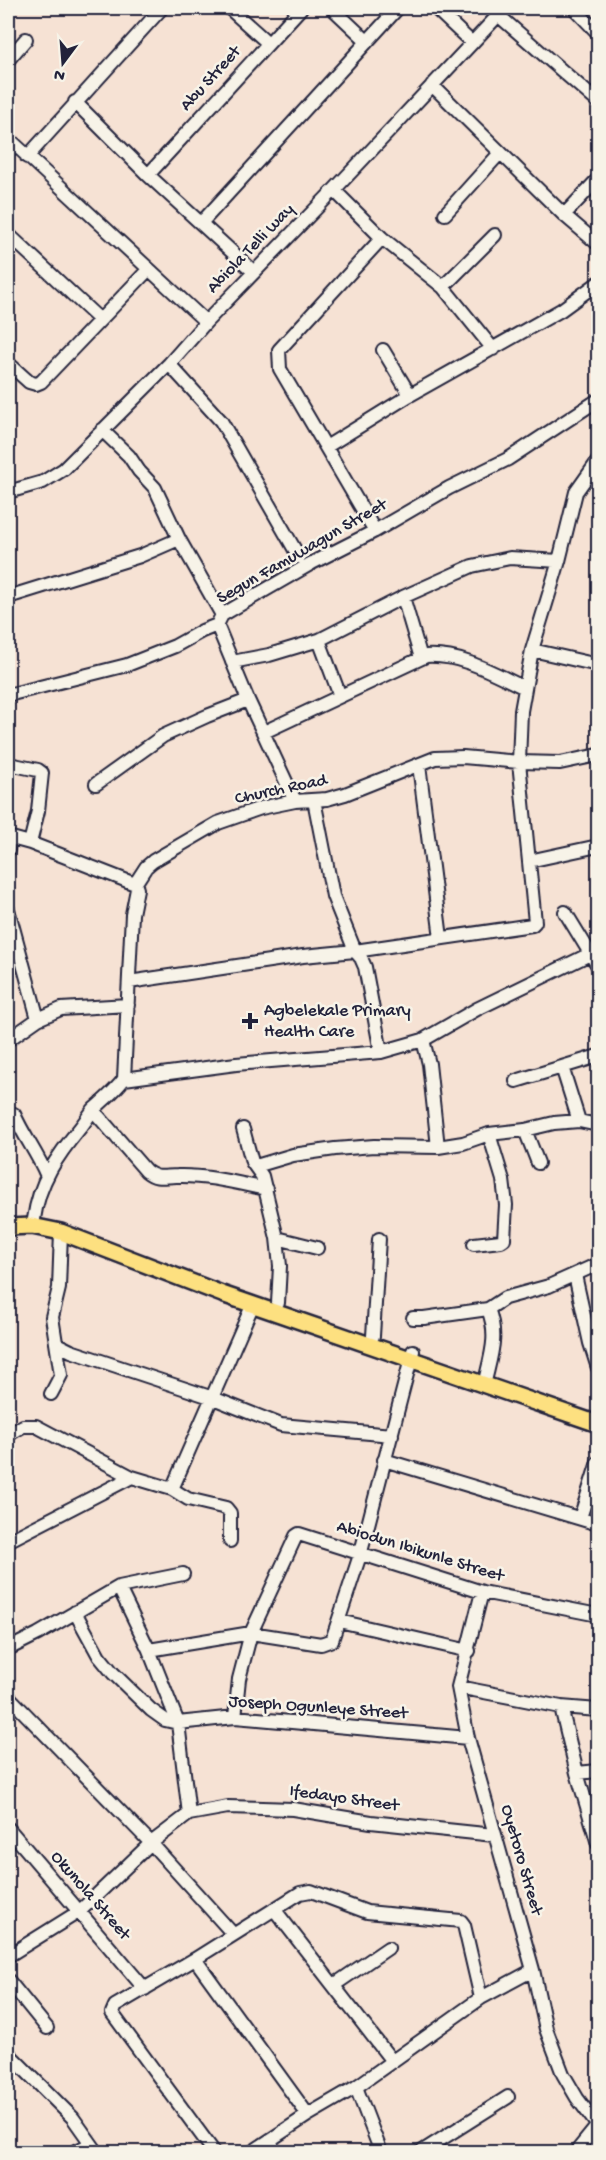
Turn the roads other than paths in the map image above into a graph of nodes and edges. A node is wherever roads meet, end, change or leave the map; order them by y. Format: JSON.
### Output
{"nodes":[{"id":1,"x":162,"y":8,"type":"edge"},
{"id":2,"x":229,"y":8,"type":"edge"},
{"id":3,"x":301,"y":8,"type":"edge"},
{"id":4,"x":332,"y":8,"type":"edge"},
{"id":5,"x":398,"y":8,"type":"edge"},
{"id":6,"x":435,"y":8,"type":"edge"},
{"id":7,"x":574,"y":8,"type":"edge"},
{"id":8,"x":501,"y":11,"type":"edge"},
{"id":9,"x":598,"y":33,"type":"edge"},
{"id":10,"x":26,"y":39,"type":"dead end"},
{"id":11,"x":368,"y":41,"type":"junction"},
{"id":12,"x":471,"y":42,"type":"junction"},
{"id":13,"x":268,"y":43,"type":"junction"},
{"id":14,"x":8,"y":60,"type":"edge"},
{"id":15,"x":432,"y":85,"type":"junction"},
{"id":16,"x":75,"y":102,"type":"junction"},
{"id":17,"x":598,"y":102,"type":"edge"},
{"id":18,"x":8,"y":138,"type":"edge"},
{"id":19,"x":500,"y":153,"type":"junction"},
{"id":20,"x":27,"y":157,"type":"junction"},
{"id":21,"x":148,"y":176,"type":"junction"},
{"id":22,"x":598,"y":179,"type":"edge"},
{"id":23,"x":334,"y":190,"type":"junction"},
{"id":24,"x":445,"y":214,"type":"dead end"},
{"id":25,"x":564,"y":215,"type":"junction"},
{"id":26,"x":202,"y":222,"type":"junction"},
{"id":27,"x":8,"y":234,"type":"edge"},
{"id":28,"x":495,"y":236,"type":"dead end"},
{"id":29,"x":382,"y":238,"type":"junction"},
{"id":30,"x":598,"y":244,"type":"edge"},
{"id":31,"x":148,"y":270,"type":"junction"},
{"id":32,"x":254,"y":272,"type":"junction"},
{"id":33,"x":598,"y":283,"type":"edge"},
{"id":34,"x":443,"y":287,"type":"junction"},
{"id":35,"x":100,"y":320,"type":"junction"},
{"id":36,"x":206,"y":322,"type":"junction"},
{"id":37,"x":493,"y":349,"type":"junction"},
{"id":38,"x":383,"y":350,"type":"dead end"},
{"id":39,"x":8,"y":363,"type":"edge"},
{"id":40,"x":169,"y":364,"type":"junction"},
{"id":41,"x":410,"y":395,"type":"junction"},
{"id":42,"x":598,"y":400,"type":"edge"},
{"id":43,"x":102,"y":430,"type":"junction"},
{"id":44,"x":326,"y":447,"type":"junction"},
{"id":45,"x":598,"y":461,"type":"edge"},
{"id":46,"x":8,"y":492,"type":"edge"},
{"id":47,"x":375,"y":531,"type":"junction"},
{"id":48,"x":179,"y":539,"type":"junction"},
{"id":49,"x":299,"y":557,"type":"dead end"},
{"id":50,"x":560,"y":561,"type":"junction"},
{"id":51,"x":8,"y":597,"type":"edge"},
{"id":52,"x":403,"y":597,"type":"junction"},
{"id":53,"x":219,"y":620,"type":"junction"},
{"id":54,"x":319,"y":640,"type":"junction"},
{"id":55,"x":532,"y":650,"type":"junction"},
{"id":56,"x":421,"y":658,"type":"junction"},
{"id":57,"x":232,"y":662,"type":"junction"},
{"id":58,"x":598,"y":665,"type":"edge"},
{"id":59,"x":525,"y":688,"type":"junction"},
{"id":60,"x":8,"y":695,"type":"edge"},
{"id":61,"x":340,"y":696,"type":"junction"},
{"id":62,"x":248,"y":700,"type":"junction"},
{"id":63,"x":264,"y":732,"type":"junction"},
{"id":64,"x":598,"y":755,"type":"edge"},
{"id":65,"x":519,"y":762,"type":"junction"},
{"id":66,"x":9,"y":764,"type":"edge"},
{"id":67,"x":419,"y":765,"type":"junction"},
{"id":68,"x":96,"y":784,"type":"dead end"},
{"id":69,"x":295,"y":801,"type":"junction"},
{"id":70,"x":314,"y":801,"type":"junction"},
{"id":71,"x":8,"y":842,"type":"edge"},
{"id":72,"x":30,"y":843,"type":"junction"},
{"id":73,"x":598,"y":846,"type":"edge"},
{"id":74,"x":529,"y":861,"type":"junction"},
{"id":75,"x":135,"y":884,"type":"junction"},
{"id":76,"x":8,"y":909,"type":"edge"},
{"id":77,"x":565,"y":912,"type":"dead end"},
{"id":78,"x":441,"y":938,"type":"junction"},
{"id":79,"x":355,"y":951,"type":"junction"},
{"id":80,"x":592,"y":953,"type":"junction"},
{"id":81,"x":598,"y":966,"type":"edge"},
{"id":82,"x":129,"y":982,"type":"junction"},
{"id":83,"x":128,"y":1005,"type":"junction"},
{"id":84,"x":38,"y":1019,"type":"junction"},
{"id":85,"x":8,"y":1040,"type":"edge"},
{"id":86,"x":423,"y":1040,"type":"junction"},
{"id":87,"x":381,"y":1052,"type":"junction"},
{"id":88,"x":598,"y":1056,"type":"edge"},
{"id":89,"x":562,"y":1067,"type":"junction"},
{"id":90,"x":124,"y":1079,"type":"junction"},
{"id":91,"x":516,"y":1081,"type":"dead end"},
{"id":92,"x":93,"y":1110,"type":"junction"},
{"id":93,"x":8,"y":1112,"type":"edge"},
{"id":94,"x":579,"y":1121,"type":"junction"},
{"id":95,"x":598,"y":1125,"type":"edge"},
{"id":96,"x":243,"y":1129,"type":"dead end"},
{"id":97,"x":525,"y":1130,"type":"junction"},
{"id":98,"x":489,"y":1134,"type":"junction"},
{"id":99,"x":438,"y":1147,"type":"junction"},
{"id":100,"x":537,"y":1162,"type":"dead end"},
{"id":101,"x":256,"y":1166,"type":"junction"},
{"id":102,"x":46,"y":1174,"type":"junction"},
{"id":103,"x":266,"y":1189,"type":"junction"},
{"id":104,"x":34,"y":1219,"type":"junction"},
{"id":105,"x":8,"y":1220,"type":"edge"},
{"id":106,"x":8,"y":1227,"type":"edge"},
{"id":107,"x":61,"y":1232,"type":"junction"},
{"id":108,"x":277,"y":1238,"type":"junction"},
{"id":109,"x":379,"y":1239,"type":"dead end"},
{"id":110,"x":474,"y":1244,"type":"dead end"},
{"id":111,"x":110,"y":1247,"type":"junction"},
{"id":112,"x":317,"y":1248,"type":"dead end"},
{"id":113,"x":598,"y":1264,"type":"edge"},
{"id":114,"x":575,"y":1275,"type":"junction"},
{"id":115,"x":278,"y":1303,"type":"junction"},
{"id":116,"x":253,"y":1304,"type":"junction"},
{"id":117,"x":488,"y":1309,"type":"junction"},
{"id":118,"x":413,"y":1318,"type":"dead end"},
{"id":119,"x":373,"y":1336,"type":"junction"},
{"id":120,"x":57,"y":1344,"type":"junction"},
{"id":121,"x":412,"y":1355,"type":"junction"},
{"id":122,"x":598,"y":1368,"type":"edge"},
{"id":123,"x":486,"y":1377,"type":"junction"},
{"id":124,"x":51,"y":1394,"type":"dead end"},
{"id":125,"x":213,"y":1398,"type":"junction"},
{"id":126,"x":598,"y":1414,"type":"edge"},
{"id":127,"x":598,"y":1424,"type":"edge"},
{"id":128,"x":8,"y":1435,"type":"edge"},
{"id":129,"x":392,"y":1435,"type":"junction"},
{"id":130,"x":384,"y":1460,"type":"junction"},
{"id":131,"x":598,"y":1462,"type":"edge"},
{"id":132,"x":132,"y":1477,"type":"junction"},
{"id":133,"x":172,"y":1489,"type":"junction"},
{"id":134,"x":580,"y":1518,"type":"junction"},
{"id":135,"x":598,"y":1524,"type":"edge"},
{"id":136,"x":8,"y":1541,"type":"edge"},
{"id":137,"x":230,"y":1542,"type":"dead end"},
{"id":138,"x":361,"y":1552,"type":"junction"},
{"id":139,"x":183,"y":1574,"type":"dead end"},
{"id":140,"x":119,"y":1588,"type":"junction"},
{"id":141,"x":482,"y":1592,"type":"junction"},
{"id":142,"x":75,"y":1612,"type":"junction"},
{"id":143,"x":598,"y":1615,"type":"edge"},
{"id":144,"x":339,"y":1621,"type":"junction"},
{"id":145,"x":251,"y":1633,"type":"junction"},
{"id":146,"x":8,"y":1649,"type":"edge"},
{"id":147,"x":148,"y":1650,"type":"junction"},
{"id":148,"x":468,"y":1651,"type":"junction"},
{"id":149,"x":458,"y":1687,"type":"junction"},
{"id":150,"x":8,"y":1696,"type":"edge"},
{"id":151,"x":561,"y":1707,"type":"junction"},
{"id":152,"x":598,"y":1710,"type":"edge"},
{"id":153,"x":235,"y":1717,"type":"junction"},
{"id":154,"x":178,"y":1723,"type":"junction"},
{"id":155,"x":468,"y":1738,"type":"junction"},
{"id":156,"x":598,"y":1771,"type":"edge"},
{"id":157,"x":577,"y":1773,"type":"junction"},
{"id":158,"x":189,"y":1814,"type":"junction"},
{"id":159,"x":8,"y":1828,"type":"edge"},
{"id":160,"x":494,"y":1835,"type":"junction"},
{"id":161,"x":151,"y":1843,"type":"junction"},
{"id":162,"x":598,"y":1844,"type":"edge"},
{"id":163,"x":274,"y":1908,"type":"junction"},
{"id":164,"x":80,"y":1911,"type":"junction"},
{"id":165,"x":233,"y":1934,"type":"junction"},
{"id":166,"x":388,"y":1948,"type":"dead end"},
{"id":167,"x":8,"y":1956,"type":"edge"},
{"id":168,"x":195,"y":1959,"type":"junction"},
{"id":169,"x":533,"y":1970,"type":"junction"},
{"id":170,"x":8,"y":1980,"type":"edge"},
{"id":171,"x":334,"y":1985,"type":"junction"},
{"id":172,"x":145,"y":1989,"type":"junction"},
{"id":173,"x":482,"y":1998,"type":"junction"},
{"id":174,"x":47,"y":2028,"type":"dead end"},
{"id":175,"x":8,"y":2054,"type":"edge"},
{"id":176,"x":392,"y":2061,"type":"junction"},
{"id":177,"x":356,"y":2087,"type":"junction"},
{"id":178,"x":508,"y":2097,"type":"dead end"},
{"id":179,"x":308,"y":2115,"type":"junction"},
{"id":180,"x":598,"y":2126,"type":"edge"},
{"id":181,"x":273,"y":2146,"type":"edge"},
{"id":182,"x":94,"y":2148,"type":"edge"},
{"id":183,"x":74,"y":2152,"type":"edge"},
{"id":184,"x":214,"y":2152,"type":"edge"},
{"id":185,"x":252,"y":2152,"type":"edge"},
{"id":186,"x":381,"y":2152,"type":"edge"},
{"id":187,"x":421,"y":2152,"type":"edge"},
{"id":188,"x":576,"y":2152,"type":"edge"}],
"edges":[{"from":1,"to":16,"type":"street"},
{"from":2,"to":13,"type":"street"},
{"from":3,"to":13,"type":"street","name":"Abu Street"},
{"from":4,"to":11,"type":"street"},
{"from":5,"to":11,"type":"street"},
{"from":6,"to":12,"type":"street"},
{"from":7,"to":9,"type":"street"},
{"from":8,"to":12,"type":"street","name":"Abiola Telli way"},
{"from":8,"to":17,"type":"street"},
{"from":10,"to":14,"type":"street"},
{"from":11,"to":26,"type":"street"},
{"from":12,"to":15,"type":"street","name":"Abiola Telli way"},
{"from":13,"to":21,"type":"street","name":"Abu Street"},
{"from":15,"to":19,"type":"street"},
{"from":15,"to":23,"type":"street","name":"Abiola Telli way"},
{"from":16,"to":20,"type":"street"},
{"from":16,"to":21,"type":"street"},
{"from":18,"to":20,"type":"street"},
{"from":19,"to":24,"type":"street"},
{"from":19,"to":25,"type":"street"},
{"from":20,"to":31,"type":"street"},
{"from":21,"to":26,"type":"street"},
{"from":22,"to":25,"type":"street"},
{"from":23,"to":29,"type":"street"},
{"from":23,"to":32,"type":"street","name":"Abiola Telli way"},
{"from":25,"to":30,"type":"street"},
{"from":26,"to":32,"type":"street"},
{"from":27,"to":35,"type":"street"},
{"from":28,"to":34,"type":"street"},
{"from":29,"to":34,"type":"street"},
{"from":29,"to":44,"type":"street"},
{"from":31,"to":35,"type":"street"},
{"from":31,"to":36,"type":"street"},
{"from":32,"to":36,"type":"street","name":"Abiola Telli way"},
{"from":33,"to":37,"type":"street"},
{"from":34,"to":37,"type":"street"},
{"from":35,"to":39,"type":"street"},
{"from":36,"to":40,"type":"street","name":"Abiola Telli way"},
{"from":37,"to":41,"type":"street"},
{"from":38,"to":41,"type":"street"},
{"from":40,"to":43,"type":"street","name":"Abiola Telli way"},
{"from":40,"to":49,"type":"street"},
{"from":41,"to":44,"type":"street"},
{"from":42,"to":47,"type":"street","name":"Segun Famuwagun Street"},
{"from":43,"to":46,"type":"street","name":"Abiola Telli way"},
{"from":43,"to":48,"type":"street"},
{"from":44,"to":47,"type":"street"},
{"from":45,"to":50,"type":"street"},
{"from":47,"to":53,"type":"street","name":"Segun Famuwagun Street"},
{"from":48,"to":51,"type":"street"},
{"from":48,"to":53,"type":"street"},
{"from":50,"to":52,"type":"street"},
{"from":50,"to":55,"type":"street"},
{"from":52,"to":54,"type":"street"},
{"from":52,"to":56,"type":"street"},
{"from":53,"to":57,"type":"street"},
{"from":53,"to":60,"type":"street","name":"Segun Famuwagun Street"},
{"from":54,"to":57,"type":"street"},
{"from":54,"to":61,"type":"street"},
{"from":55,"to":58,"type":"street"},
{"from":55,"to":59,"type":"street"},
{"from":56,"to":59,"type":"street"},
{"from":56,"to":61,"type":"street"},
{"from":57,"to":62,"type":"street"},
{"from":59,"to":65,"type":"street"},
{"from":61,"to":63,"type":"street"},
{"from":62,"to":63,"type":"street"},
{"from":62,"to":68,"type":"street"},
{"from":63,"to":69,"type":"street"},
{"from":64,"to":65,"type":"street","name":"Church Road"},
{"from":65,"to":67,"type":"street","name":"Church Road"},
{"from":65,"to":74,"type":"street"},
{"from":66,"to":72,"type":"street"},
{"from":67,"to":70,"type":"street","name":"Church Road"},
{"from":67,"to":78,"type":"street"},
{"from":69,"to":70,"type":"street","name":"Church Road"},
{"from":69,"to":75,"type":"street","name":"Church Road"},
{"from":70,"to":79,"type":"street"},
{"from":71,"to":72,"type":"street"},
{"from":72,"to":75,"type":"street"},
{"from":73,"to":74,"type":"street"},
{"from":74,"to":78,"type":"street"},
{"from":75,"to":82,"type":"street"},
{"from":76,"to":84,"type":"street"},
{"from":77,"to":80,"type":"street"},
{"from":78,"to":79,"type":"street"},
{"from":79,"to":82,"type":"street"},
{"from":79,"to":87,"type":"street"},
{"from":80,"to":81,"type":"street"},
{"from":80,"to":86,"type":"street"},
{"from":82,"to":83,"type":"street"},
{"from":83,"to":84,"type":"street"},
{"from":83,"to":90,"type":"street"},
{"from":84,"to":85,"type":"street"},
{"from":86,"to":87,"type":"street"},
{"from":86,"to":99,"type":"street"},
{"from":87,"to":90,"type":"street"},
{"from":88,"to":89,"type":"street"},
{"from":89,"to":91,"type":"street"},
{"from":89,"to":94,"type":"street"},
{"from":90,"to":92,"type":"street"},
{"from":92,"to":102,"type":"street"},
{"from":92,"to":103,"type":"street"},
{"from":93,"to":102,"type":"street"},
{"from":94,"to":95,"type":"street"},
{"from":94,"to":97,"type":"street"},
{"from":96,"to":101,"type":"street"},
{"from":97,"to":98,"type":"street"},
{"from":97,"to":100,"type":"street"},
{"from":98,"to":99,"type":"street"},
{"from":98,"to":110,"type":"street"},
{"from":99,"to":101,"type":"street"},
{"from":101,"to":103,"type":"street"},
{"from":102,"to":104,"type":"street"},
{"from":103,"to":108,"type":"street"},
{"from":104,"to":105,"type":"main road"},
{"from":104,"to":111,"type":"main road"},
{"from":106,"to":107,"type":"main road"},
{"from":107,"to":111,"type":"main road"},
{"from":107,"to":120,"type":"street"},
{"from":108,"to":112,"type":"street"},
{"from":108,"to":115,"type":"street"},
{"from":109,"to":119,"type":"street"},
{"from":111,"to":115,"type":"main road"},
{"from":111,"to":116,"type":"main road"},
{"from":113,"to":114,"type":"street"},
{"from":114,"to":117,"type":"street"},
{"from":114,"to":122,"type":"street"},
{"from":115,"to":119,"type":"main road"},
{"from":116,"to":121,"type":"main road"},
{"from":116,"to":125,"type":"street"},
{"from":117,"to":118,"type":"street"},
{"from":117,"to":123,"type":"street"},
{"from":119,"to":121,"type":"main road"},
{"from":120,"to":124,"type":"street"},
{"from":120,"to":125,"type":"street"},
{"from":121,"to":123,"type":"main road"},
{"from":121,"to":127,"type":"main road"},
{"from":121,"to":129,"type":"street"},
{"from":123,"to":126,"type":"main road"},
{"from":125,"to":129,"type":"street"},
{"from":125,"to":133,"type":"street"},
{"from":128,"to":132,"type":"street"},
{"from":129,"to":130,"type":"street"},
{"from":130,"to":134,"type":"street"},
{"from":130,"to":138,"type":"street"},
{"from":131,"to":134,"type":"street"},
{"from":132,"to":133,"type":"street"},
{"from":132,"to":136,"type":"street"},
{"from":133,"to":137,"type":"street"},
{"from":134,"to":135,"type":"street"},
{"from":138,"to":141,"type":"street","name":"Abiodun Ibikunle Street"},
{"from":138,"to":144,"type":"street"},
{"from":138,"to":145,"type":"street","name":"Abiodun Ibikunle Street"},
{"from":139,"to":140,"type":"street"},
{"from":140,"to":142,"type":"street"},
{"from":140,"to":147,"type":"street"},
{"from":141,"to":143,"type":"street","name":"Abiodun Ibikunle Street"},
{"from":141,"to":148,"type":"street","name":"Oyetoro Street"},
{"from":142,"to":146,"type":"street"},
{"from":142,"to":154,"type":"street"},
{"from":144,"to":145,"type":"street"},
{"from":144,"to":148,"type":"street"},
{"from":145,"to":147,"type":"street"},
{"from":145,"to":153,"type":"street"},
{"from":147,"to":154,"type":"street"},
{"from":148,"to":149,"type":"street","name":"Oyetoro Street"},
{"from":149,"to":151,"type":"street"},
{"from":149,"to":155,"type":"street","name":"Oyetoro Street"},
{"from":150,"to":161,"type":"street"},
{"from":151,"to":152,"type":"street"},
{"from":151,"to":157,"type":"street"},
{"from":153,"to":154,"type":"street","name":"Joseph Ogunleye Street"},
{"from":153,"to":155,"type":"street","name":"Joseph Ogunleye Street"},
{"from":154,"to":158,"type":"street"},
{"from":155,"to":160,"type":"street","name":"Oyetoro Street"},
{"from":156,"to":157,"type":"street"},
{"from":157,"to":162,"type":"street"},
{"from":158,"to":160,"type":"street","name":"Ifedayo Street"},
{"from":158,"to":161,"type":"street"},
{"from":159,"to":164,"type":"street","name":"Okunola Street"},
{"from":160,"to":169,"type":"street","name":"Oyetoro Street"},
{"from":161,"to":164,"type":"street"},
{"from":161,"to":165,"type":"street"},
{"from":163,"to":165,"type":"street"},
{"from":163,"to":171,"type":"street"},
{"from":163,"to":173,"type":"street"},
{"from":164,"to":167,"type":"street"},
{"from":164,"to":172,"type":"street","name":"Okunola Street"},
{"from":165,"to":168,"type":"street"},
{"from":166,"to":171,"type":"street"},
{"from":168,"to":172,"type":"street"},
{"from":168,"to":179,"type":"street"},
{"from":169,"to":173,"type":"street"},
{"from":169,"to":180,"type":"street","name":"Oyetoro Street"},
{"from":170,"to":174,"type":"street"},
{"from":171,"to":176,"type":"street"},
{"from":172,"to":184,"type":"street"},
{"from":173,"to":176,"type":"street"},
{"from":175,"to":182,"type":"street"},
{"from":176,"to":177,"type":"street"},
{"from":177,"to":179,"type":"street"},
{"from":177,"to":186,"type":"street"},
{"from":178,"to":187,"type":"street"},
{"from":179,"to":181,"type":"street"},
{"from":180,"to":188,"type":"street"},
{"from":181,"to":185,"type":"street"},
{"from":182,"to":183,"type":"street"}]}
